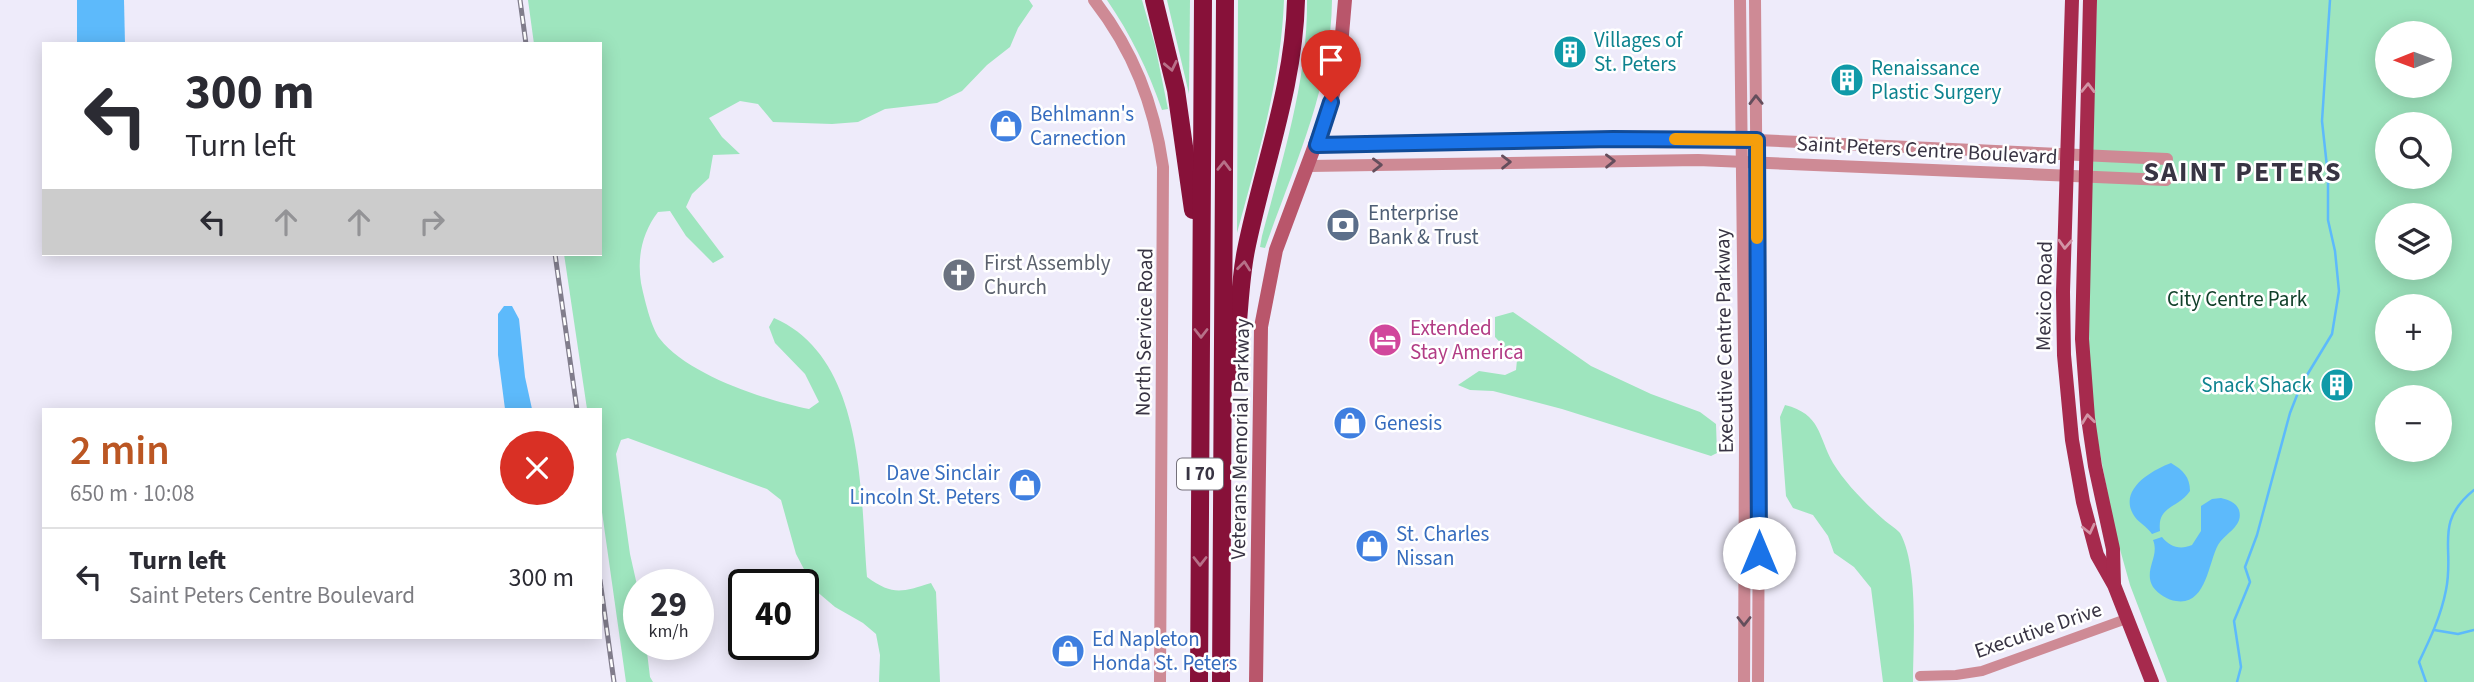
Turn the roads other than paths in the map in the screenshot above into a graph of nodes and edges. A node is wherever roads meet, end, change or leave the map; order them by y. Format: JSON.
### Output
{"nodes":[{"id":1,"x":1094,"y":0,"type":"edge"},
{"id":2,"x":1154,"y":0,"type":"edge"},
{"id":3,"x":1202,"y":0,"type":"edge"},
{"id":4,"x":1225,"y":0,"type":"edge"},
{"id":5,"x":1296,"y":0,"type":"edge"},
{"id":6,"x":1345,"y":0,"type":"edge"},
{"id":7,"x":1740,"y":0,"type":"edge"},
{"id":8,"x":1755,"y":0,"type":"edge"},
{"id":9,"x":2072,"y":0,"type":"edge"},
{"id":10,"x":2090,"y":0,"type":"edge"},
{"id":11,"x":1740,"y":140,"type":"junction"},
{"id":12,"x":1757,"y":140,"type":"junction"},
{"id":13,"x":1317,"y":145,"type":"junction"},
{"id":14,"x":2069,"y":155,"type":"junction"},
{"id":15,"x":2087,"y":156,"type":"junction"},
{"id":16,"x":2167,"y":159,"type":"dead end"},
{"id":17,"x":1741,"y":161,"type":"junction"},
{"id":18,"x":1757,"y":161,"type":"junction"},
{"id":19,"x":1309,"y":166,"type":"junction"},
{"id":20,"x":2068,"y":176,"type":"junction"},
{"id":21,"x":2086,"y":177,"type":"junction"},
{"id":22,"x":2165,"y":180,"type":"dead end"},
{"id":23,"x":1201,"y":265,"type":"junction"},
{"id":24,"x":1224,"y":406,"type":"junction"},
{"id":25,"x":2114,"y":585,"type":"junction"},
{"id":26,"x":2126,"y":620,"type":"junction"},
{"id":27,"x":1920,"y":676,"type":"dead end"},
{"id":28,"x":1160,"y":682,"type":"edge"},
{"id":29,"x":1199,"y":682,"type":"edge"},
{"id":30,"x":1221,"y":682,"type":"edge"},
{"id":31,"x":1256,"y":682,"type":"edge"},
{"id":32,"x":1744,"y":682,"type":"edge"},
{"id":33,"x":1758,"y":682,"type":"edge"},
{"id":34,"x":2152,"y":682,"type":"edge"}],
"edges":[{"from":1,"to":28,"type":"street","name":"North Service Road"},
{"from":2,"to":23,"type":"highway","one_way":true},
{"from":3,"to":23,"type":"highway","number":"I 70"},
{"from":24,"to":4,"type":"highway","number":"I 70","one_way":true},
{"from":24,"to":5,"type":"highway","one_way":true},
{"from":6,"to":13,"type":"main road","name":"Veterans Memorial Parkway"},
{"from":7,"to":11,"type":"street","name":"Executive Centre Parkway"},
{"from":12,"to":8,"type":"street","name":"Executive Centre Parkway","one_way":true},
{"from":9,"to":14,"type":"main road","name":"Mexico Road"},
{"from":15,"to":10,"type":"main road","name":"Mexico Road","one_way":true},
{"from":11,"to":12,"type":"street","name":"Saint Peters Centre Boulevard"},
{"from":11,"to":13,"type":"street","name":"Saint Peters Centre Boulevard"},
{"from":11,"to":17,"type":"street","name":"Executive Centre Parkway"},
{"from":12,"to":14,"type":"street","name":"Saint Peters Centre Boulevard"},
{"from":12,"to":18,"type":"street","name":"Executive Centre Parkway"},
{"from":13,"to":19,"type":"main road","name":"Veterans Memorial Parkway"},
{"from":14,"to":15,"type":"street","name":"Saint Peters Centre Boulevard"},
{"from":14,"to":20,"type":"main road","name":"Mexico Road"},
{"from":15,"to":16,"type":"street","name":"Saint Peters Centre Boulevard"},
{"from":15,"to":21,"type":"main road","name":"Mexico Road"},
{"from":17,"to":18,"type":"street","name":"Saint Peters Centre Boulevard"},
{"from":19,"to":17,"type":"street","name":"Saint Peters Centre Boulevard","one_way":true},
{"from":17,"to":32,"type":"street","name":"Executive Centre Parkway","one_way":true},
{"from":18,"to":20,"type":"street","name":"Saint Peters Centre Boulevard"},
{"from":18,"to":33,"type":"street","name":"Executive Centre Parkway"},
{"from":19,"to":31,"type":"main road","name":"Veterans Memorial Parkway"},
{"from":20,"to":21,"type":"street","name":"Saint Peters Centre Boulevard"},
{"from":20,"to":25,"type":"main road","name":"Mexico Road","one_way":true},
{"from":21,"to":22,"type":"street","name":"Saint Peters Centre Boulevard"},
{"from":25,"to":21,"type":"main road","name":"Mexico Road","one_way":true},
{"from":23,"to":29,"type":"highway","number":"I 70","one_way":true},
{"from":24,"to":30,"type":"highway","number":"I 70"},
{"from":25,"to":26,"type":"main road","name":"Mexico Road"},
{"from":26,"to":27,"type":"street","name":"Executive Drive"},
{"from":26,"to":34,"type":"main road","name":"Mexico Road"}]}
